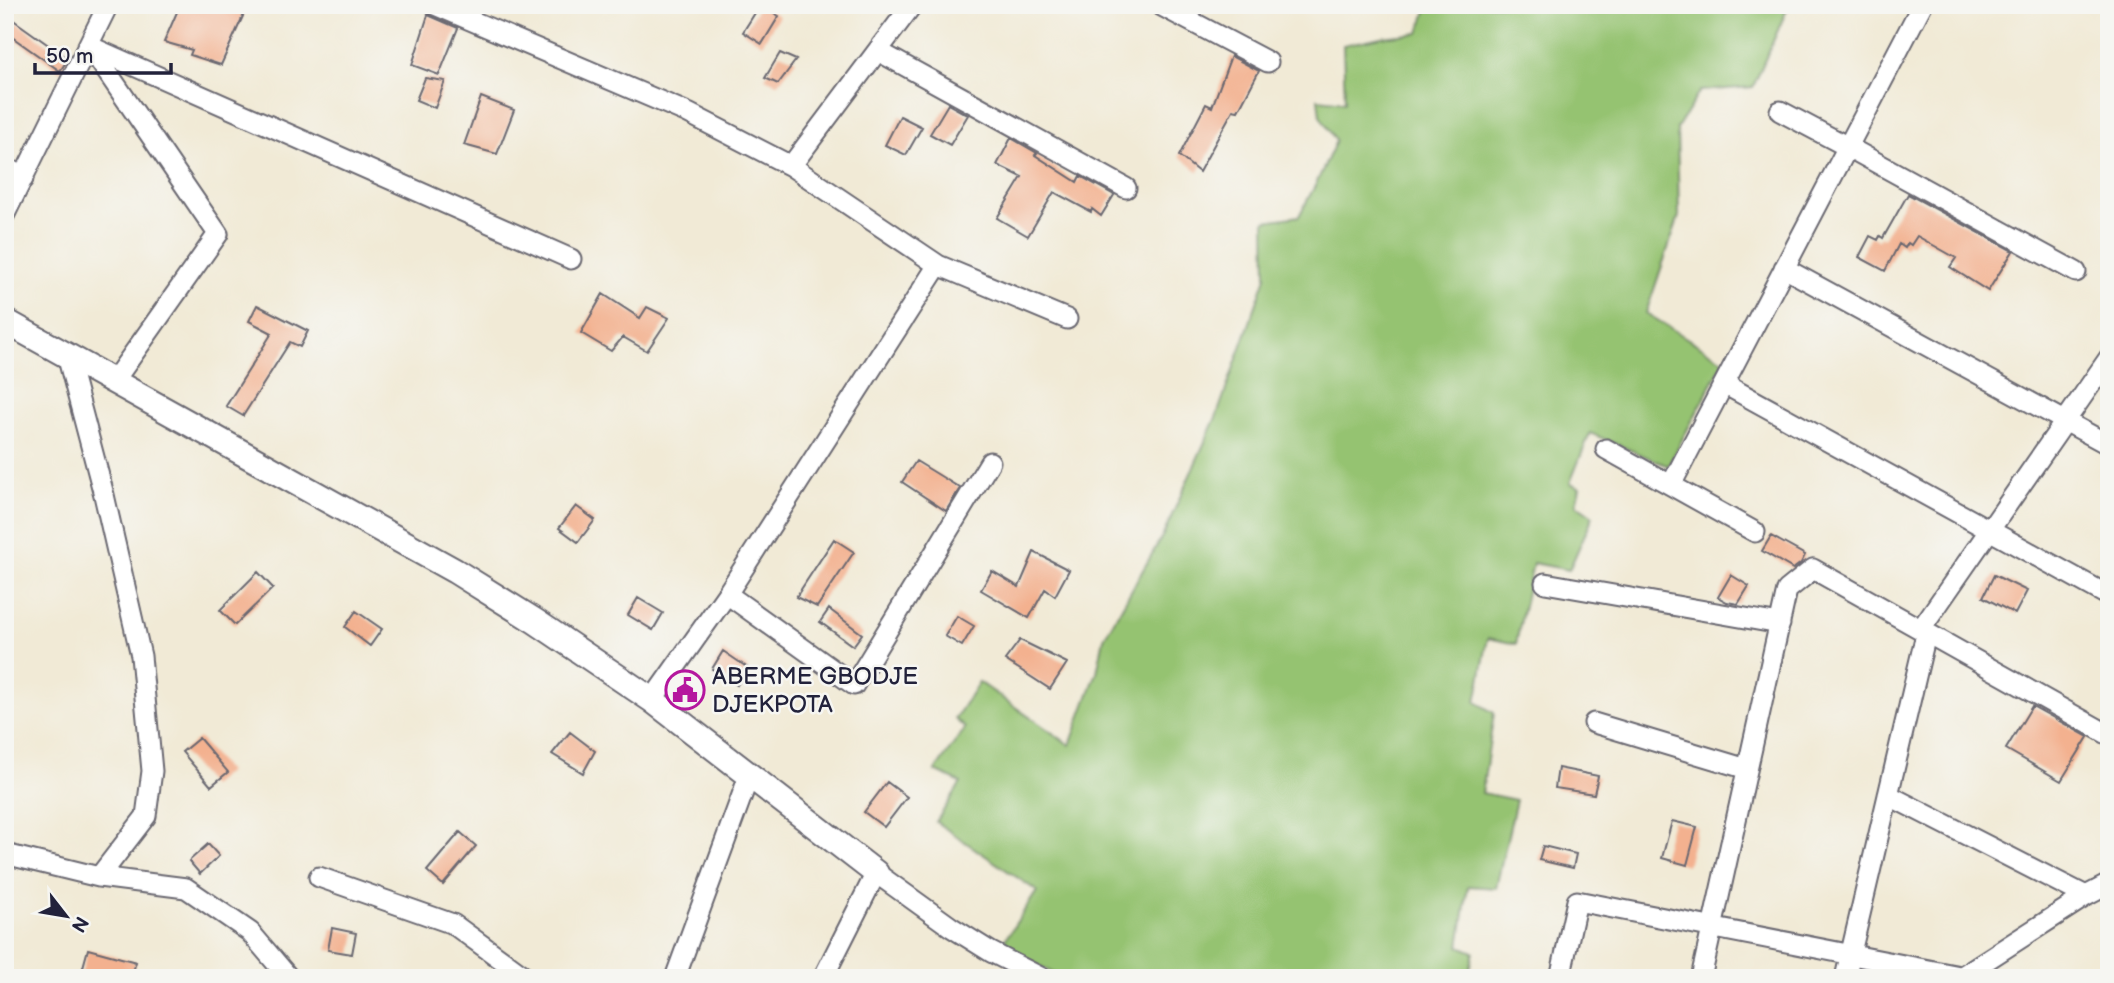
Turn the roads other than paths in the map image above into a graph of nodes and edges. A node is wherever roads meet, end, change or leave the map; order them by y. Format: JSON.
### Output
{"nodes":[{"id":1,"x":108,"y":5,"type":"edge"},
{"id":2,"x":435,"y":5,"type":"edge"},
{"id":3,"x":912,"y":5,"type":"edge"},
{"id":4,"x":1160,"y":5,"type":"edge"},
{"id":5,"x":1922,"y":5,"type":"edge"},
{"id":6,"x":89,"y":46,"type":"junction"},
{"id":7,"x":878,"y":51,"type":"junction"},
{"id":8,"x":1268,"y":62,"type":"dead end"},
{"id":9,"x":1780,"y":111,"type":"dead end"},
{"id":10,"x":1848,"y":146,"type":"junction"},
{"id":11,"x":5,"y":166,"type":"edge"},
{"id":12,"x":791,"y":166,"type":"junction"},
{"id":13,"x":23,"y":179,"type":"junction"},
{"id":14,"x":1126,"y":188,"type":"dead end"},
{"id":15,"x":5,"y":214,"type":"edge"},
{"id":16,"x":571,"y":259,"type":"dead end"},
{"id":17,"x":938,"y":265,"type":"junction"},
{"id":18,"x":1784,"y":268,"type":"junction"},
{"id":19,"x":2076,"y":272,"type":"dead end"},
{"id":20,"x":1067,"y":319,"type":"dead end"},
{"id":21,"x":5,"y":321,"type":"edge"},
{"id":22,"x":67,"y":355,"type":"junction"},
{"id":23,"x":2109,"y":358,"type":"edge"},
{"id":24,"x":114,"y":381,"type":"junction"},
{"id":25,"x":1724,"y":384,"type":"junction"},
{"id":26,"x":2066,"y":421,"type":"junction"},
{"id":27,"x":2109,"y":445,"type":"edge"},
{"id":28,"x":1606,"y":449,"type":"dead end"},
{"id":29,"x":990,"y":462,"type":"dead end"},
{"id":30,"x":1671,"y":485,"type":"junction"},
{"id":31,"x":1989,"y":530,"type":"junction"},
{"id":32,"x":1755,"y":532,"type":"dead end"},
{"id":33,"x":1545,"y":583,"type":"dead end"},
{"id":34,"x":727,"y":594,"type":"junction"},
{"id":35,"x":2109,"y":596,"type":"edge"},
{"id":36,"x":1780,"y":624,"type":"junction"},
{"id":37,"x":1923,"y":632,"type":"junction"},
{"id":38,"x":652,"y":700,"type":"junction"},
{"id":39,"x":1594,"y":723,"type":"dead end"},
{"id":40,"x":2109,"y":735,"type":"edge"},
{"id":41,"x":1747,"y":769,"type":"junction"},
{"id":42,"x":750,"y":776,"type":"junction"},
{"id":43,"x":1888,"y":795,"type":"junction"},
{"id":44,"x":5,"y":854,"type":"edge"},
{"id":45,"x":876,"y":873,"type":"junction"},
{"id":46,"x":99,"y":877,"type":"junction"},
{"id":47,"x":319,"y":877,"type":"dead end"},
{"id":48,"x":2109,"y":884,"type":"edge"},
{"id":49,"x":2086,"y":896,"type":"junction"},
{"id":50,"x":1712,"y":927,"type":"junction"},
{"id":51,"x":1851,"y":954,"type":"junction"},
{"id":52,"x":1966,"y":977,"type":"edge"},
{"id":53,"x":289,"y":978,"type":"edge"},
{"id":54,"x":527,"y":978,"type":"edge"},
{"id":55,"x":675,"y":978,"type":"edge"},
{"id":56,"x":823,"y":978,"type":"edge"},
{"id":57,"x":1042,"y":978,"type":"edge"},
{"id":58,"x":1560,"y":978,"type":"edge"},
{"id":59,"x":1701,"y":978,"type":"edge"},
{"id":60,"x":1845,"y":978,"type":"edge"}],
"edges":[{"from":1,"to":6,"type":"street"},
{"from":2,"to":12,"type":"street"},
{"from":3,"to":7,"type":"street"},
{"from":4,"to":8,"type":"street"},
{"from":5,"to":10,"type":"street"},
{"from":6,"to":13,"type":"street"},
{"from":6,"to":16,"type":"street"},
{"from":6,"to":24,"type":"street"},
{"from":7,"to":12,"type":"street"},
{"from":7,"to":14,"type":"street"},
{"from":9,"to":10,"type":"street"},
{"from":10,"to":18,"type":"street"},
{"from":10,"to":19,"type":"street"},
{"from":11,"to":13,"type":"street"},
{"from":12,"to":17,"type":"street"},
{"from":13,"to":15,"type":"street"},
{"from":17,"to":20,"type":"street"},
{"from":17,"to":34,"type":"street"},
{"from":18,"to":25,"type":"street"},
{"from":18,"to":26,"type":"street"},
{"from":21,"to":22,"type":"street"},
{"from":22,"to":24,"type":"street"},
{"from":22,"to":46,"type":"street"},
{"from":23,"to":26,"type":"street"},
{"from":24,"to":38,"type":"street"},
{"from":25,"to":30,"type":"street"},
{"from":25,"to":31,"type":"street"},
{"from":26,"to":27,"type":"street"},
{"from":26,"to":31,"type":"street"},
{"from":28,"to":30,"type":"street"},
{"from":29,"to":34,"type":"street"},
{"from":30,"to":32,"type":"street"},
{"from":31,"to":35,"type":"street"},
{"from":31,"to":37,"type":"street"},
{"from":33,"to":36,"type":"street"},
{"from":34,"to":38,"type":"street"},
{"from":36,"to":37,"type":"street"},
{"from":36,"to":41,"type":"street"},
{"from":37,"to":40,"type":"street"},
{"from":37,"to":43,"type":"street"},
{"from":38,"to":42,"type":"street"},
{"from":39,"to":41,"type":"street"},
{"from":41,"to":50,"type":"street"},
{"from":42,"to":45,"type":"street"},
{"from":42,"to":55,"type":"street"},
{"from":43,"to":49,"type":"street"},
{"from":43,"to":51,"type":"street"},
{"from":44,"to":46,"type":"street"},
{"from":45,"to":56,"type":"street"},
{"from":45,"to":57,"type":"street"},
{"from":46,"to":53,"type":"street"},
{"from":47,"to":54,"type":"street"},
{"from":48,"to":49,"type":"street"},
{"from":49,"to":52,"type":"street"},
{"from":50,"to":51,"type":"street"},
{"from":50,"to":58,"type":"street"},
{"from":50,"to":59,"type":"street"},
{"from":51,"to":52,"type":"street"},
{"from":51,"to":60,"type":"street"}]}
